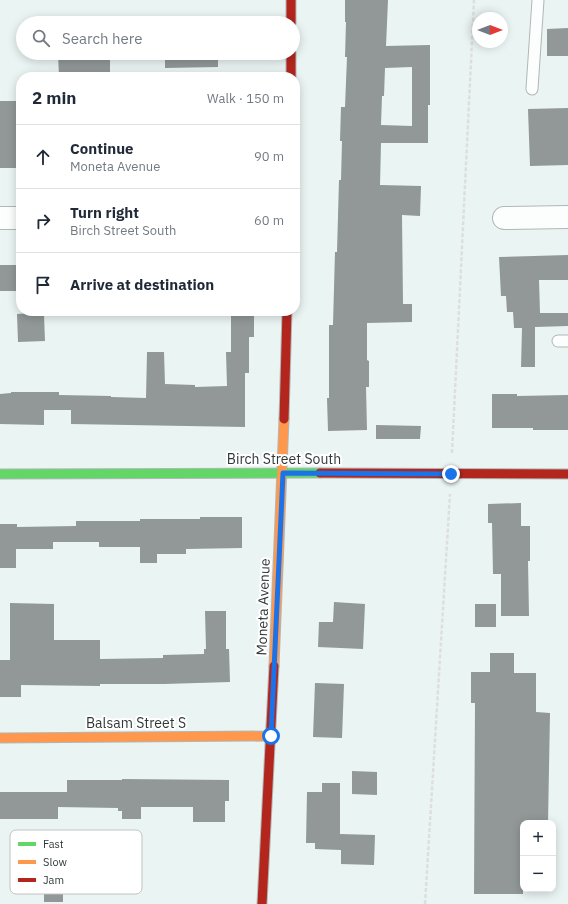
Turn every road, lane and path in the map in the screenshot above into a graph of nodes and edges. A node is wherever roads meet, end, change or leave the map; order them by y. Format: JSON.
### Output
{"nodes":[{"id":1,"x":292,"y":0,"type":"edge"},
{"id":2,"x":538,"y":0,"type":"edge"},
{"id":3,"x":291,"y":16,"type":"edge"},
{"id":4,"x":291,"y":60,"type":"edge"},
{"id":5,"x":290,"y":72,"type":"edge"},
{"id":6,"x":532,"y":89,"type":"dead end"},
{"id":7,"x":568,"y":217,"type":"edge"},
{"id":8,"x":0,"y":218,"type":"edge"},
{"id":9,"x":16,"y":218,"type":"edge"},
{"id":10,"x":504,"y":218,"type":"dead end"},
{"id":11,"x":287,"y":316,"type":"edge"},
{"id":12,"x":283,"y":473,"type":"junction"},
{"id":13,"x":0,"y":474,"type":"edge"},
{"id":14,"x":568,"y":474,"type":"edge"},
{"id":15,"x":271,"y":736,"type":"junction"},
{"id":16,"x":0,"y":738,"type":"edge"},
{"id":17,"x":262,"y":904,"type":"edge"}],
"edges":[{"from":1,"to":3,"type":"street"},
{"from":2,"to":6,"type":"lane"},
{"from":4,"to":5,"type":"street"},
{"from":7,"to":10,"type":"street"},
{"from":8,"to":9,"type":"street"},
{"from":11,"to":12,"type":"street","name":"Moneta Avenue"},
{"from":12,"to":13,"type":"street","name":"Birch Street South"},
{"from":12,"to":14,"type":"street","name":"Birch Street South"},
{"from":12,"to":15,"type":"street","name":"Moneta Avenue"},
{"from":15,"to":16,"type":"street","name":"Balsam Street S"},
{"from":15,"to":17,"type":"street","name":"Moneta Avenue"}]}
